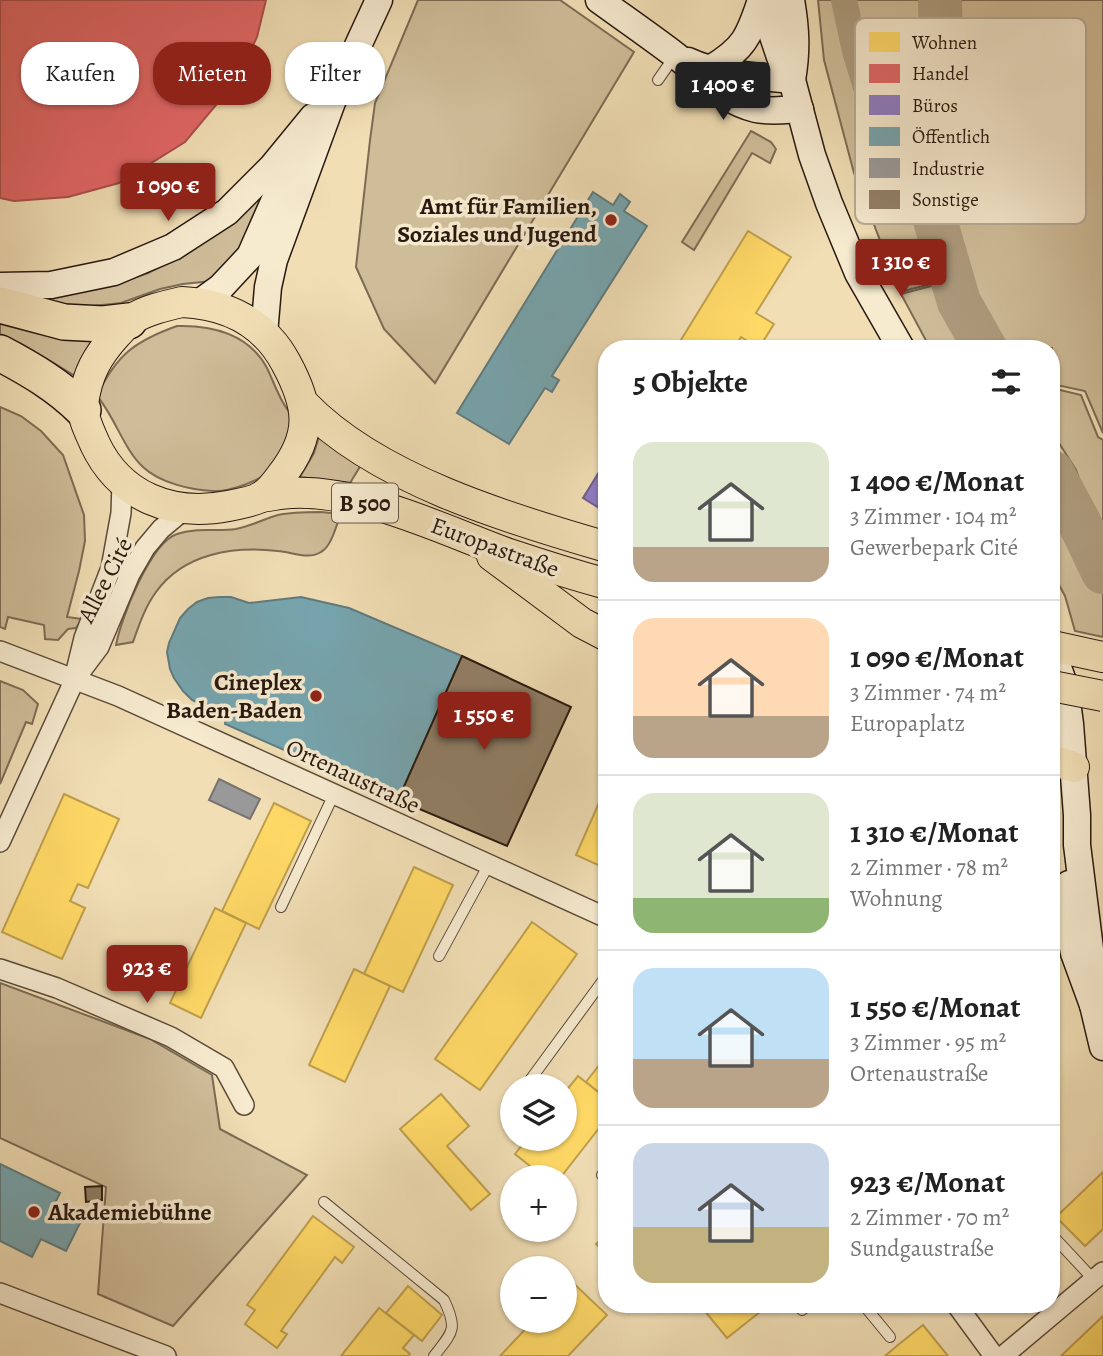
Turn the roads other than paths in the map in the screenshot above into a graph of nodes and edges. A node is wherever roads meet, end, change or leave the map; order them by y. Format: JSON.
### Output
{"nodes":[{"id":1,"x":600,"y":0,"type":"edge"},
{"id":2,"x":761,"y":0,"type":"edge"},
{"id":3,"x":768,"y":0,"type":"edge"},
{"id":4,"x":791,"y":0,"type":"edge"},
{"id":5,"x":368,"y":3,"type":"edge"},
{"id":6,"x":675,"y":55,"type":"junction"},
{"id":7,"x":710,"y":69,"type":"junction"},
{"id":8,"x":658,"y":80,"type":"dead end"},
{"id":9,"x":792,"y":80,"type":"junction"},
{"id":10,"x":800,"y":109,"type":"junction"},
{"id":11,"x":313,"y":117,"type":"junction"},
{"id":12,"x":0,"y":286,"type":"edge"},
{"id":13,"x":199,"y":303,"type":"junction"},
{"id":14,"x":0,"y":305,"type":"edge"},
{"id":15,"x":129,"y":321,"type":"junction"},
{"id":16,"x":264,"y":334,"type":"junction"},
{"id":17,"x":896,"y":340,"type":"edge"},
{"id":18,"x":0,"y":354,"type":"edge"},
{"id":19,"x":304,"y":404,"type":"junction"},
{"id":20,"x":83,"y":410,"type":"junction"},
{"id":21,"x":122,"y":483,"type":"junction"},
{"id":22,"x":260,"y":497,"type":"junction"},
{"id":23,"x":185,"y":509,"type":"junction"},
{"id":24,"x":466,"y":537,"type":"junction"},
{"id":25,"x":598,"y":544,"type":"edge"},
{"id":26,"x":598,"y":581,"type":"edge"},
{"id":27,"x":598,"y":631,"type":"edge"},
{"id":28,"x":1060,"y":650,"type":"edge"},
{"id":29,"x":0,"y":651,"type":"edge"},
{"id":30,"x":1103,"y":657,"type":"edge"},
{"id":31,"x":1060,"y":672,"type":"edge"},
{"id":32,"x":75,"y":679,"type":"junction"},
{"id":33,"x":1060,"y":687,"type":"edge"},
{"id":34,"x":1103,"y":696,"type":"edge"},
{"id":35,"x":1063,"y":763,"type":"edge"},
{"id":36,"x":334,"y":794,"type":"junction"},
{"id":37,"x":0,"y":842,"type":"edge"},
{"id":38,"x":489,"y":864,"type":"junction"},
{"id":39,"x":281,"y":907,"type":"dead end"},
{"id":40,"x":598,"y":908,"type":"edge"},
{"id":41,"x":439,"y":956,"type":"dead end"},
{"id":42,"x":0,"y":969,"type":"edge"},
{"id":43,"x":598,"y":987,"type":"edge"},
{"id":44,"x":1103,"y":1048,"type":"edge"},
{"id":45,"x":534,"y":1074,"type":"edge"},
{"id":46,"x":244,"y":1105,"type":"dead end"},
{"id":47,"x":324,"y":1202,"type":"dead end"},
{"id":48,"x":1060,"y":1242,"type":"edge"},
{"id":49,"x":1100,"y":1276,"type":"edge"},
{"id":50,"x":0,"y":1293,"type":"edge"},
{"id":51,"x":1060,"y":1309,"type":"edge"},
{"id":52,"x":870,"y":1313,"type":"edge"},
{"id":53,"x":963,"y":1313,"type":"edge"},
{"id":54,"x":1055,"y":1313,"type":"edge"},
{"id":55,"x":890,"y":1337,"type":"dead end"},
{"id":56,"x":166,"y":1356,"type":"edge"},
{"id":57,"x":434,"y":1356,"type":"edge"},
{"id":58,"x":994,"y":1356,"type":"edge"},
{"id":59,"x":1003,"y":1356,"type":"edge"}],
"edges":[{"from":1,"to":6,"type":"street"},
{"from":2,"to":7,"type":"street"},
{"from":3,"to":9,"type":"street"},
{"from":4,"to":9,"type":"street"},
{"from":5,"to":11,"type":"street"},
{"from":5,"to":16,"type":"street"},
{"from":6,"to":7,"type":"street"},
{"from":6,"to":8,"type":"lane"},
{"from":6,"to":10,"type":"street"},
{"from":7,"to":9,"type":"street"},
{"from":9,"to":10,"type":"street"},
{"from":10,"to":17,"type":"street"},
{"from":11,"to":12,"type":"street"},
{"from":11,"to":13,"type":"street"},
{"from":13,"to":15,"type":"main road","number":"B 500"},
{"from":13,"to":16,"type":"main road","number":"B 500"},
{"from":14,"to":15,"type":"highway","number":"B 500"},
{"from":15,"to":20,"type":"main road","number":"B 500"},
{"from":16,"to":19,"type":"main road","number":"B 500"},
{"from":18,"to":20,"type":"highway","number":"B 500"},
{"from":19,"to":22,"type":"main road","number":"B 500"},
{"from":19,"to":25,"type":"main road","name":"Europastraße","number":"B 500"},
{"from":20,"to":21,"type":"main road","number":"B 500"},
{"from":21,"to":23,"type":"main road","number":"B 500"},
{"from":21,"to":32,"type":"street","name":"Allee Cité"},
{"from":22,"to":23,"type":"main road","number":"B 500"},
{"from":22,"to":24,"type":"main road","name":"Europastraße","number":"B 500"},
{"from":23,"to":32,"type":"street","name":"Allee Cité"},
{"from":24,"to":26,"type":"main road","name":"Europastraße","number":"B 500"},
{"from":24,"to":27,"type":"main road"},
{"from":28,"to":30,"type":"main road"},
{"from":29,"to":32,"type":"street","name":"Ortenaustraße"},
{"from":31,"to":35,"type":"street"},
{"from":32,"to":36,"type":"street","name":"Ortenaustraße"},
{"from":32,"to":37,"type":"street","name":"Allee Cité"},
{"from":33,"to":34,"type":"main road","bridge":true},
{"from":35,"to":44,"type":"street"},
{"from":36,"to":38,"type":"street","name":"Ortenaustraße"},
{"from":36,"to":39,"type":"lane"},
{"from":38,"to":40,"type":"street","name":"Ortenaustraße"},
{"from":38,"to":41,"type":"lane"},
{"from":42,"to":46,"type":"street"},
{"from":43,"to":45,"type":"lane"},
{"from":47,"to":57,"type":"lane"},
{"from":48,"to":49,"type":"lane"},
{"from":49,"to":51,"type":"street"},
{"from":50,"to":56,"type":"street"},
{"from":52,"to":55,"type":"lane"},
{"from":53,"to":58,"type":"street"},
{"from":54,"to":59,"type":"street"}]}
